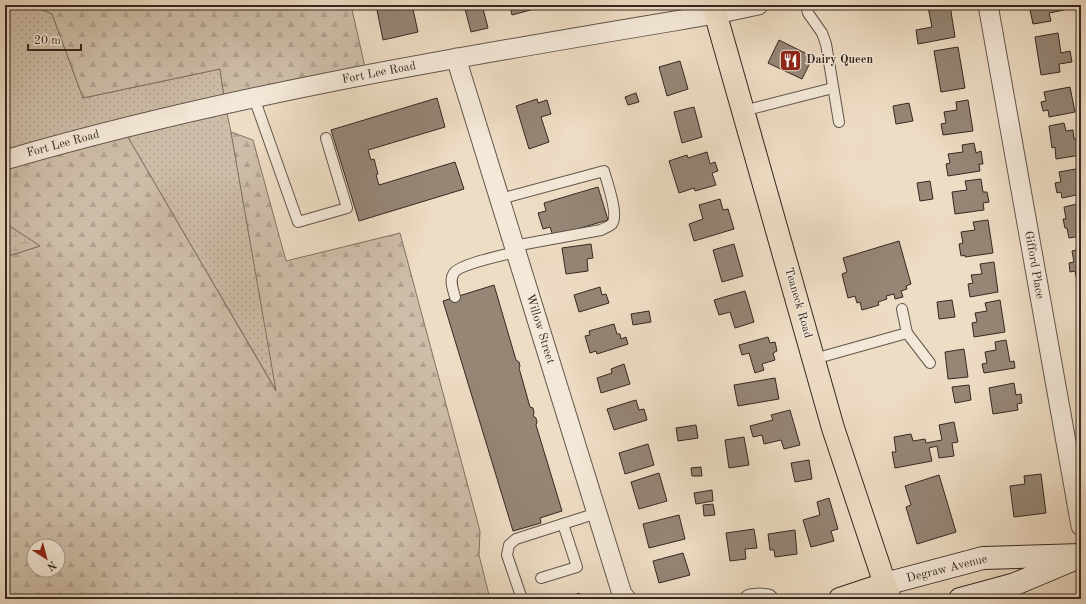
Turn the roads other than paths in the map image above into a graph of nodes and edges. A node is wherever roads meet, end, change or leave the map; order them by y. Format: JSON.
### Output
{"nodes":[{"id":1,"x":756,"y":5,"type":"edge"},
{"id":2,"x":806,"y":5,"type":"edge"},
{"id":3,"x":988,"y":5,"type":"edge"},
{"id":4,"x":714,"y":9,"type":"edge"},
{"id":5,"x":456,"y":58,"type":"junction"},
{"id":6,"x":833,"y":88,"type":"junction"},
{"id":7,"x":247,"y":99,"type":"junction"},
{"id":8,"x":743,"y":111,"type":"junction"},
{"id":9,"x":839,"y":122,"type":"dead end"},
{"id":10,"x":326,"y":138,"type":"dead end"},
{"id":11,"x":5,"y":160,"type":"edge"},
{"id":12,"x":500,"y":199,"type":"junction"},
{"id":13,"x":515,"y":249,"type":"junction"},
{"id":14,"x":455,"y":297,"type":"dead end"},
{"id":15,"x":902,"y":309,"type":"dead end"},
{"id":16,"x":907,"y":333,"type":"junction"},
{"id":17,"x":814,"y":359,"type":"junction"},
{"id":18,"x":930,"y":363,"type":"dead end"},
{"id":19,"x":597,"y":513,"type":"junction"},
{"id":20,"x":563,"y":524,"type":"junction"},
{"id":21,"x":1081,"y":526,"type":"edge"},
{"id":22,"x":1081,"y":556,"type":"edge"},
{"id":23,"x":542,"y":578,"type":"dead end"},
{"id":24,"x":887,"y":592,"type":"edge"},
{"id":25,"x":522,"y":599,"type":"edge"},
{"id":26,"x":626,"y":599,"type":"edge"},
{"id":27,"x":750,"y":599,"type":"edge"},
{"id":28,"x":768,"y":599,"type":"edge"},
{"id":29,"x":840,"y":599,"type":"edge"},
{"id":30,"x":960,"y":599,"type":"edge"}],
"edges":[{"from":1,"to":4,"type":"street","name":"Fort Lee Road"},
{"from":2,"to":6,"type":"lane"},
{"from":3,"to":21,"type":"street","name":"Gifford Place"},
{"from":4,"to":5,"type":"street","name":"Fort Lee Road"},
{"from":4,"to":8,"type":"main road","name":"Teaneck Road"},
{"from":5,"to":7,"type":"street","name":"Fort Lee Road"},
{"from":5,"to":12,"type":"street","name":"Willow Street"},
{"from":6,"to":8,"type":"lane"},
{"from":6,"to":9,"type":"lane"},
{"from":7,"to":10,"type":"lane"},
{"from":7,"to":11,"type":"street","name":"Fort Lee Road"},
{"from":8,"to":17,"type":"main road","name":"Teaneck Road"},
{"from":12,"to":13,"type":"street","name":"Willow Street"},
{"from":12,"to":13,"type":"lane"},
{"from":13,"to":14,"type":"lane"},
{"from":13,"to":19,"type":"street","name":"Willow Street"},
{"from":15,"to":16,"type":"lane"},
{"from":16,"to":17,"type":"lane"},
{"from":16,"to":18,"type":"lane"},
{"from":17,"to":24,"type":"main road","name":"Teaneck Road"},
{"from":19,"to":20,"type":"lane"},
{"from":19,"to":26,"type":"street","name":"Willow Street"},
{"from":20,"to":23,"type":"lane"},
{"from":20,"to":25,"type":"lane"},
{"from":22,"to":24,"type":"main road","name":"Degraw Avenue"},
{"from":22,"to":30,"type":"main road","name":"Degraw Avenue"},
{"from":24,"to":29,"type":"main road","name":"Degraw Avenue"},
{"from":27,"to":28,"type":"street"}]}
